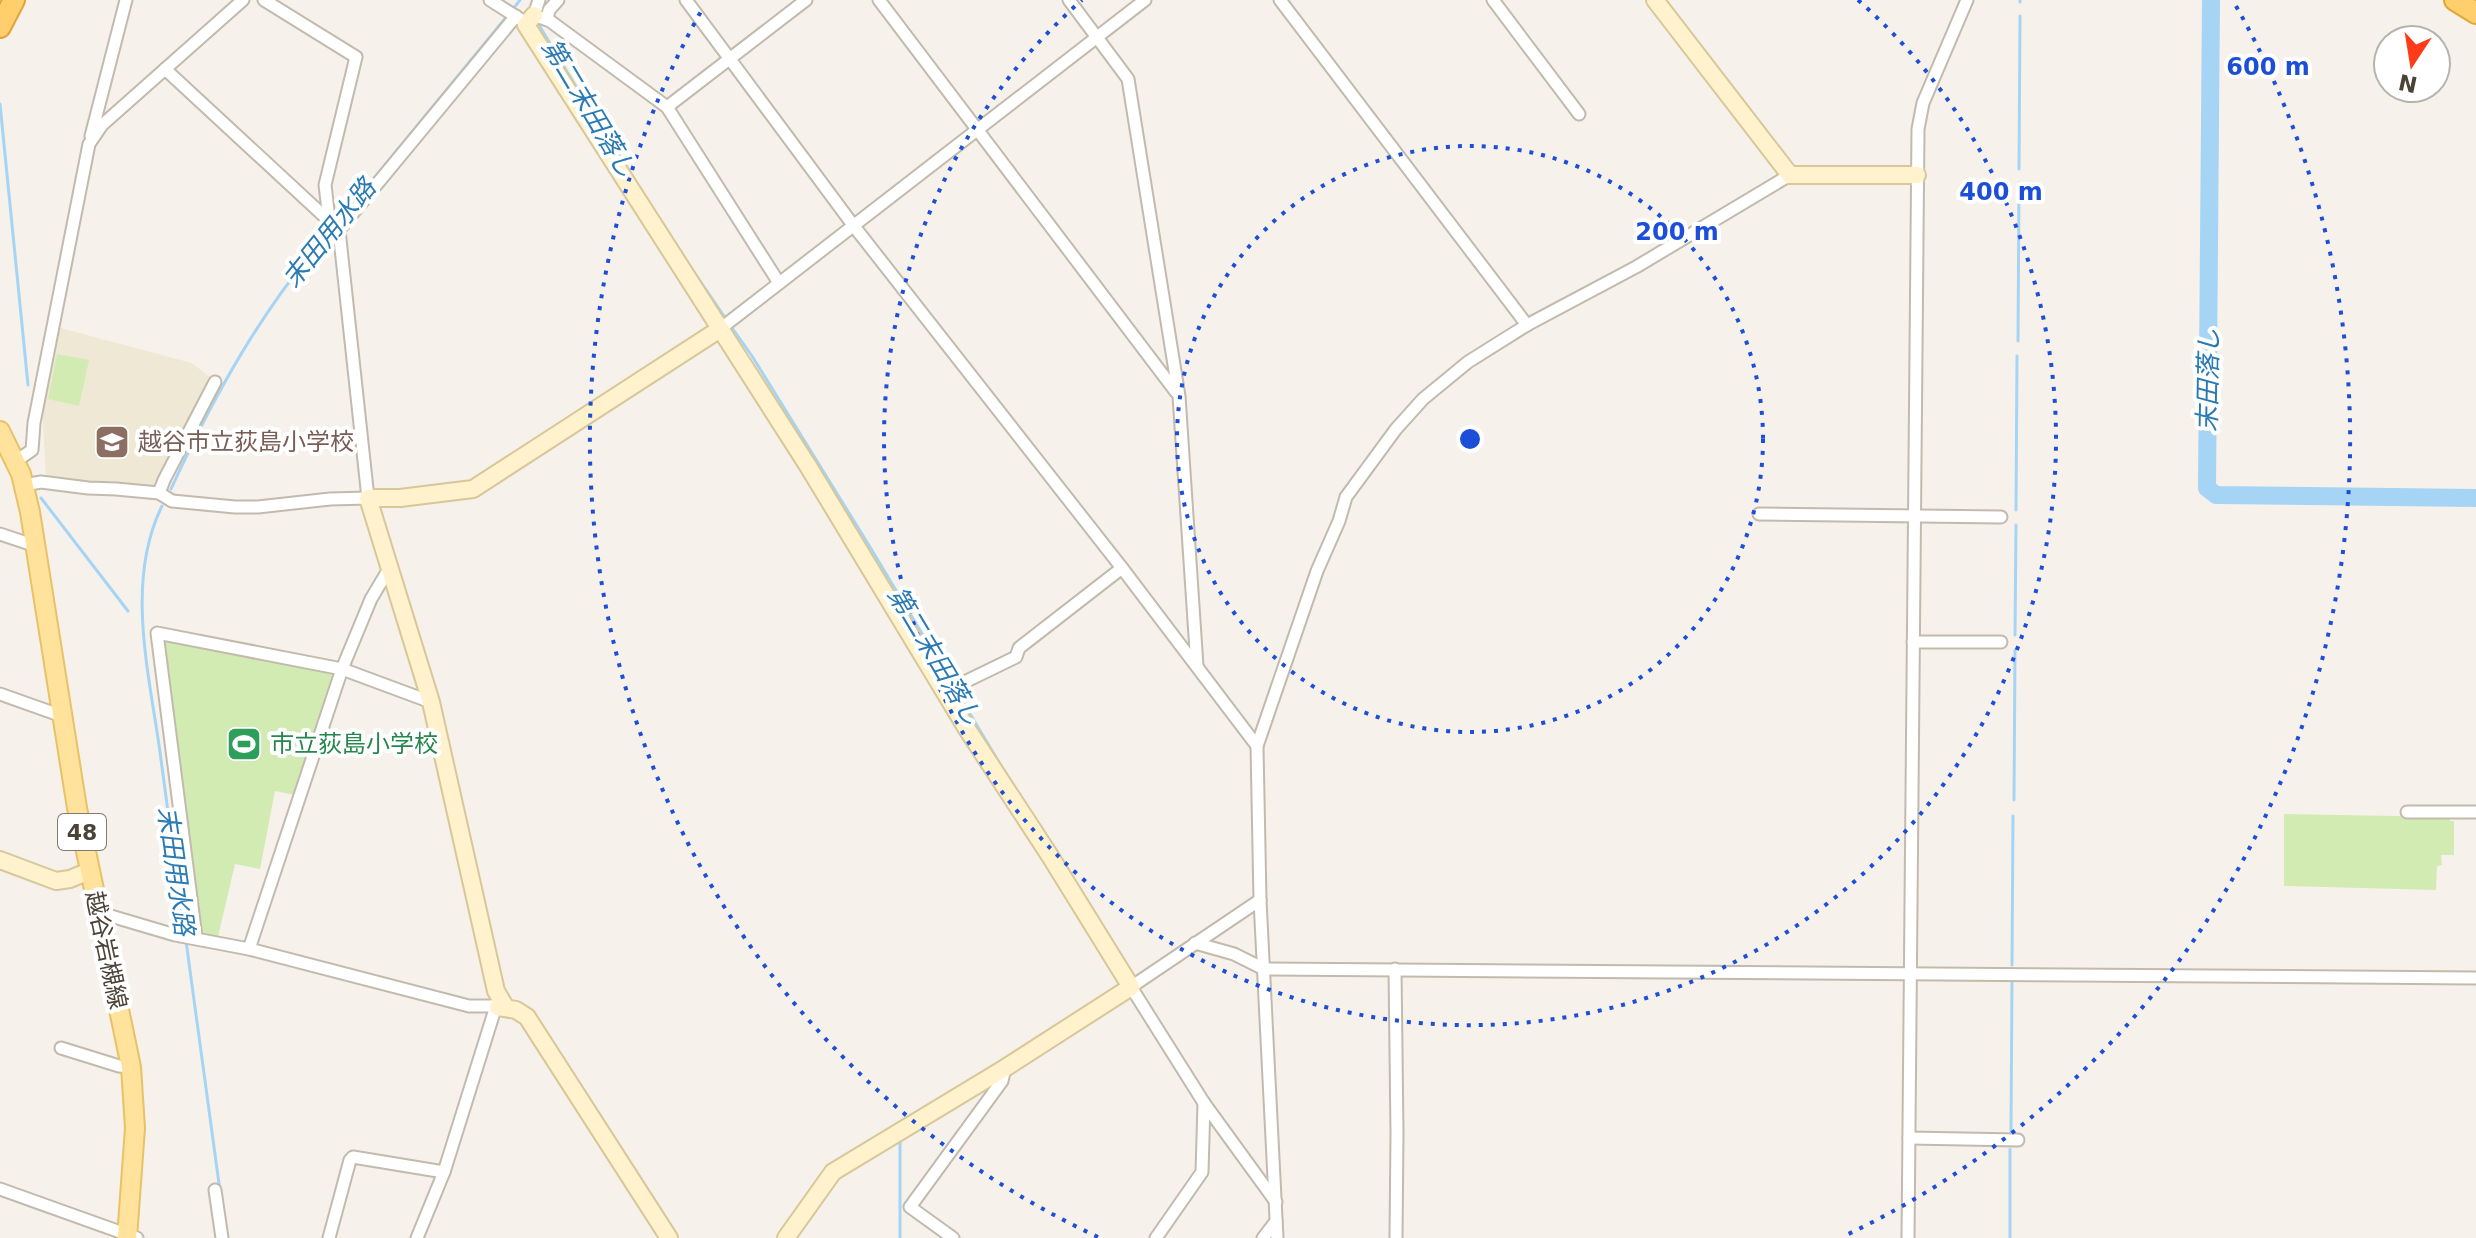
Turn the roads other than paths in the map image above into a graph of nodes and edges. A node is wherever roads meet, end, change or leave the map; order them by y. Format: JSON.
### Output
{"nodes":[{"id":1,"x":14,"y":0,"type":"edge"},
{"id":2,"x":126,"y":0,"type":"edge"},
{"id":3,"x":243,"y":0,"type":"edge"},
{"id":4,"x":264,"y":0,"type":"edge"},
{"id":5,"x":490,"y":0,"type":"edge"},
{"id":6,"x":558,"y":0,"type":"edge"},
{"id":7,"x":686,"y":0,"type":"edge"},
{"id":8,"x":806,"y":0,"type":"edge"},
{"id":9,"x":879,"y":0,"type":"edge"},
{"id":10,"x":1069,"y":0,"type":"edge"},
{"id":11,"x":1145,"y":0,"type":"edge"},
{"id":12,"x":1280,"y":0,"type":"edge"},
{"id":13,"x":1493,"y":0,"type":"edge"},
{"id":14,"x":1655,"y":0,"type":"edge"},
{"id":15,"x":1967,"y":0,"type":"edge"},
{"id":16,"x":2455,"y":0,"type":"edge"},
{"id":17,"x":2476,"y":13,"type":"edge"},
{"id":18,"x":533,"y":15,"type":"edge"},
{"id":19,"x":0,"y":27,"type":"edge"},
{"id":20,"x":1098,"y":38,"type":"junction"},
{"id":21,"x":729,"y":58,"type":"junction"},
{"id":22,"x":165,"y":69,"type":"junction"},
{"id":23,"x":667,"y":107,"type":"junction"},
{"id":24,"x":1579,"y":114,"type":"dead end"},
{"id":25,"x":978,"y":130,"type":"junction"},
{"id":26,"x":89,"y":144,"type":"junction"},
{"id":27,"x":1790,"y":175,"type":"junction"},
{"id":28,"x":1917,"y":175,"type":"junction"},
{"id":29,"x":329,"y":219,"type":"junction"},
{"id":30,"x":853,"y":225,"type":"junction"},
{"id":31,"x":339,"y":230,"type":"junction"},
{"id":32,"x":779,"y":283,"type":"junction"},
{"id":33,"x":1527,"y":325,"type":"junction"},
{"id":34,"x":720,"y":329,"type":"junction"},
{"id":35,"x":215,"y":382,"type":"dead end"},
{"id":36,"x":1179,"y":396,"type":"junction"},
{"id":37,"x":6,"y":447,"type":"edge"},
{"id":38,"x":24,"y":485,"type":"junction"},
{"id":39,"x":159,"y":493,"type":"junction"},
{"id":40,"x":368,"y":498,"type":"junction"},
{"id":41,"x":1759,"y":514,"type":"dead end"},
{"id":42,"x":1914,"y":516,"type":"junction"},
{"id":43,"x":2001,"y":517,"type":"dead end"},
{"id":44,"x":0,"y":534,"type":"edge"},
{"id":45,"x":36,"y":546,"type":"junction"},
{"id":46,"x":391,"y":566,"type":"junction"},
{"id":47,"x":1122,"y":568,"type":"junction"},
{"id":48,"x":1913,"y":642,"type":"junction"},
{"id":49,"x":2001,"y":642,"type":"dead end"},
{"id":50,"x":1197,"y":667,"type":"junction"},
{"id":51,"x":342,"y":669,"type":"junction"},
{"id":52,"x":946,"y":691,"type":"junction"},
{"id":53,"x":0,"y":694,"type":"edge"},
{"id":54,"x":431,"y":702,"type":"junction"},
{"id":55,"x":62,"y":716,"type":"junction"},
{"id":56,"x":1257,"y":746,"type":"junction"},
{"id":57,"x":2407,"y":812,"type":"dead end"},
{"id":58,"x":2476,"y":812,"type":"edge"},
{"id":59,"x":0,"y":860,"type":"edge"},
{"id":60,"x":89,"y":871,"type":"junction"},
{"id":61,"x":1260,"y":900,"type":"junction"},
{"id":62,"x":98,"y":915,"type":"junction"},
{"id":63,"x":196,"y":937,"type":"junction"},
{"id":64,"x":1195,"y":943,"type":"junction"},
{"id":65,"x":249,"y":949,"type":"junction"},
{"id":66,"x":1264,"y":969,"type":"junction"},
{"id":67,"x":1395,"y":969,"type":"junction"},
{"id":68,"x":1911,"y":972,"type":"junction"},
{"id":69,"x":2476,"y":978,"type":"edge"},
{"id":70,"x":1131,"y":987,"type":"junction"},
{"id":71,"x":501,"y":1007,"type":"junction"},
{"id":72,"x":61,"y":1048,"type":"dead end"},
{"id":73,"x":131,"y":1067,"type":"junction"},
{"id":74,"x":1005,"y":1068,"type":"junction"},
{"id":75,"x":1204,"y":1103,"type":"junction"},
{"id":76,"x":1909,"y":1138,"type":"junction"},
{"id":77,"x":2018,"y":1140,"type":"dead end"},
{"id":78,"x":444,"y":1172,"type":"junction"},
{"id":79,"x":0,"y":1189,"type":"edge"},
{"id":80,"x":215,"y":1190,"type":"dead end"},
{"id":81,"x":1276,"y":1203,"type":"junction"},
{"id":82,"x":1276,"y":1221,"type":"junction"},
{"id":83,"x":130,"y":1237,"type":"edge"},
{"id":84,"x":222,"y":1238,"type":"edge"},
{"id":85,"x":329,"y":1238,"type":"edge"},
{"id":86,"x":417,"y":1238,"type":"edge"},
{"id":87,"x":669,"y":1238,"type":"edge"},
{"id":88,"x":786,"y":1238,"type":"edge"},
{"id":89,"x":953,"y":1238,"type":"edge"},
{"id":90,"x":1156,"y":1238,"type":"edge"},
{"id":91,"x":1263,"y":1238,"type":"edge"},
{"id":92,"x":1277,"y":1238,"type":"edge"},
{"id":93,"x":1396,"y":1238,"type":"edge"},
{"id":94,"x":1908,"y":1238,"type":"edge"}],
"edges":[{"from":1,"to":19,"type":"highway"},
{"from":2,"to":26,"type":"street"},
{"from":3,"to":22,"type":"street"},
{"from":4,"to":29,"type":"street"},
{"from":5,"to":18,"type":"street"},
{"from":6,"to":18,"type":"street"},
{"from":7,"to":21,"type":"street"},
{"from":8,"to":21,"type":"street"},
{"from":9,"to":25,"type":"street"},
{"from":10,"to":20,"type":"street"},
{"from":11,"to":20,"type":"street"},
{"from":12,"to":33,"type":"street"},
{"from":13,"to":24,"type":"street"},
{"from":14,"to":27,"type":"street"},
{"from":15,"to":28,"type":"street"},
{"from":16,"to":17,"type":"highway"},
{"from":18,"to":23,"type":"street"},
{"from":18,"to":31,"type":"street"},
{"from":18,"to":34,"type":"street"},
{"from":20,"to":25,"type":"street"},
{"from":20,"to":36,"type":"street"},
{"from":21,"to":23,"type":"street"},
{"from":21,"to":30,"type":"street"},
{"from":22,"to":26,"type":"street"},
{"from":22,"to":29,"type":"street"},
{"from":23,"to":32,"type":"street"},
{"from":25,"to":30,"type":"street"},
{"from":25,"to":36,"type":"street"},
{"from":26,"to":37,"type":"street"},
{"from":27,"to":28,"type":"street"},
{"from":27,"to":33,"type":"street"},
{"from":28,"to":42,"type":"street"},
{"from":29,"to":31,"type":"street"},
{"from":30,"to":32,"type":"street"},
{"from":30,"to":47,"type":"street"},
{"from":31,"to":40,"type":"street"},
{"from":32,"to":34,"type":"street"},
{"from":33,"to":56,"type":"street"},
{"from":34,"to":40,"type":"street"},
{"from":34,"to":52,"type":"street"},
{"from":35,"to":39,"type":"street"},
{"from":36,"to":50,"type":"street"},
{"from":37,"to":38,"type":"main road","name":"越谷岩槻線","number":"48"},
{"from":38,"to":39,"type":"street"},
{"from":38,"to":45,"type":"main road","name":"越谷岩槻線","number":"48"},
{"from":39,"to":40,"type":"street"},
{"from":40,"to":46,"type":"street"},
{"from":41,"to":42,"type":"street"},
{"from":42,"to":43,"type":"street"},
{"from":42,"to":48,"type":"street"},
{"from":44,"to":45,"type":"street"},
{"from":45,"to":55,"type":"main road","name":"越谷岩槻線","number":"48"},
{"from":46,"to":51,"type":"street"},
{"from":46,"to":54,"type":"street"},
{"from":47,"to":50,"type":"street"},
{"from":47,"to":52,"type":"street"},
{"from":48,"to":49,"type":"street"},
{"from":48,"to":68,"type":"street"},
{"from":50,"to":56,"type":"street"},
{"from":51,"to":54,"type":"street"},
{"from":51,"to":63,"type":"street"},
{"from":51,"to":65,"type":"street"},
{"from":52,"to":70,"type":"street"},
{"from":53,"to":55,"type":"street"},
{"from":54,"to":71,"type":"street"},
{"from":55,"to":60,"type":"main road","name":"越谷岩槻線","number":"48"},
{"from":56,"to":61,"type":"street"},
{"from":57,"to":58,"type":"street"},
{"from":59,"to":60,"type":"street"},
{"from":60,"to":62,"type":"main road","name":"越谷岩槻線","number":"48"},
{"from":61,"to":64,"type":"street"},
{"from":61,"to":66,"type":"street"},
{"from":62,"to":63,"type":"street"},
{"from":62,"to":73,"type":"main road","name":"越谷岩槻線","number":"48"},
{"from":63,"to":65,"type":"street"},
{"from":64,"to":66,"type":"street"},
{"from":64,"to":70,"type":"street"},
{"from":65,"to":71,"type":"street"},
{"from":66,"to":67,"type":"street"},
{"from":66,"to":81,"type":"street"},
{"from":67,"to":68,"type":"street"},
{"from":67,"to":93,"type":"street"},
{"from":68,"to":69,"type":"street"},
{"from":68,"to":76,"type":"street"},
{"from":70,"to":74,"type":"street"},
{"from":70,"to":75,"type":"street"},
{"from":71,"to":78,"type":"street"},
{"from":71,"to":87,"type":"street"},
{"from":72,"to":73,"type":"street"},
{"from":73,"to":83,"type":"main road","name":"越谷岩槻線","number":"48"},
{"from":74,"to":88,"type":"street"},
{"from":74,"to":89,"type":"street"},
{"from":75,"to":81,"type":"street"},
{"from":75,"to":90,"type":"street"},
{"from":76,"to":77,"type":"street"},
{"from":76,"to":94,"type":"street"},
{"from":78,"to":85,"type":"street"},
{"from":78,"to":86,"type":"street"},
{"from":79,"to":83,"type":"street"},
{"from":80,"to":84,"type":"street"},
{"from":81,"to":82,"type":"street"},
{"from":82,"to":91,"type":"street"},
{"from":82,"to":92,"type":"street"}]}
